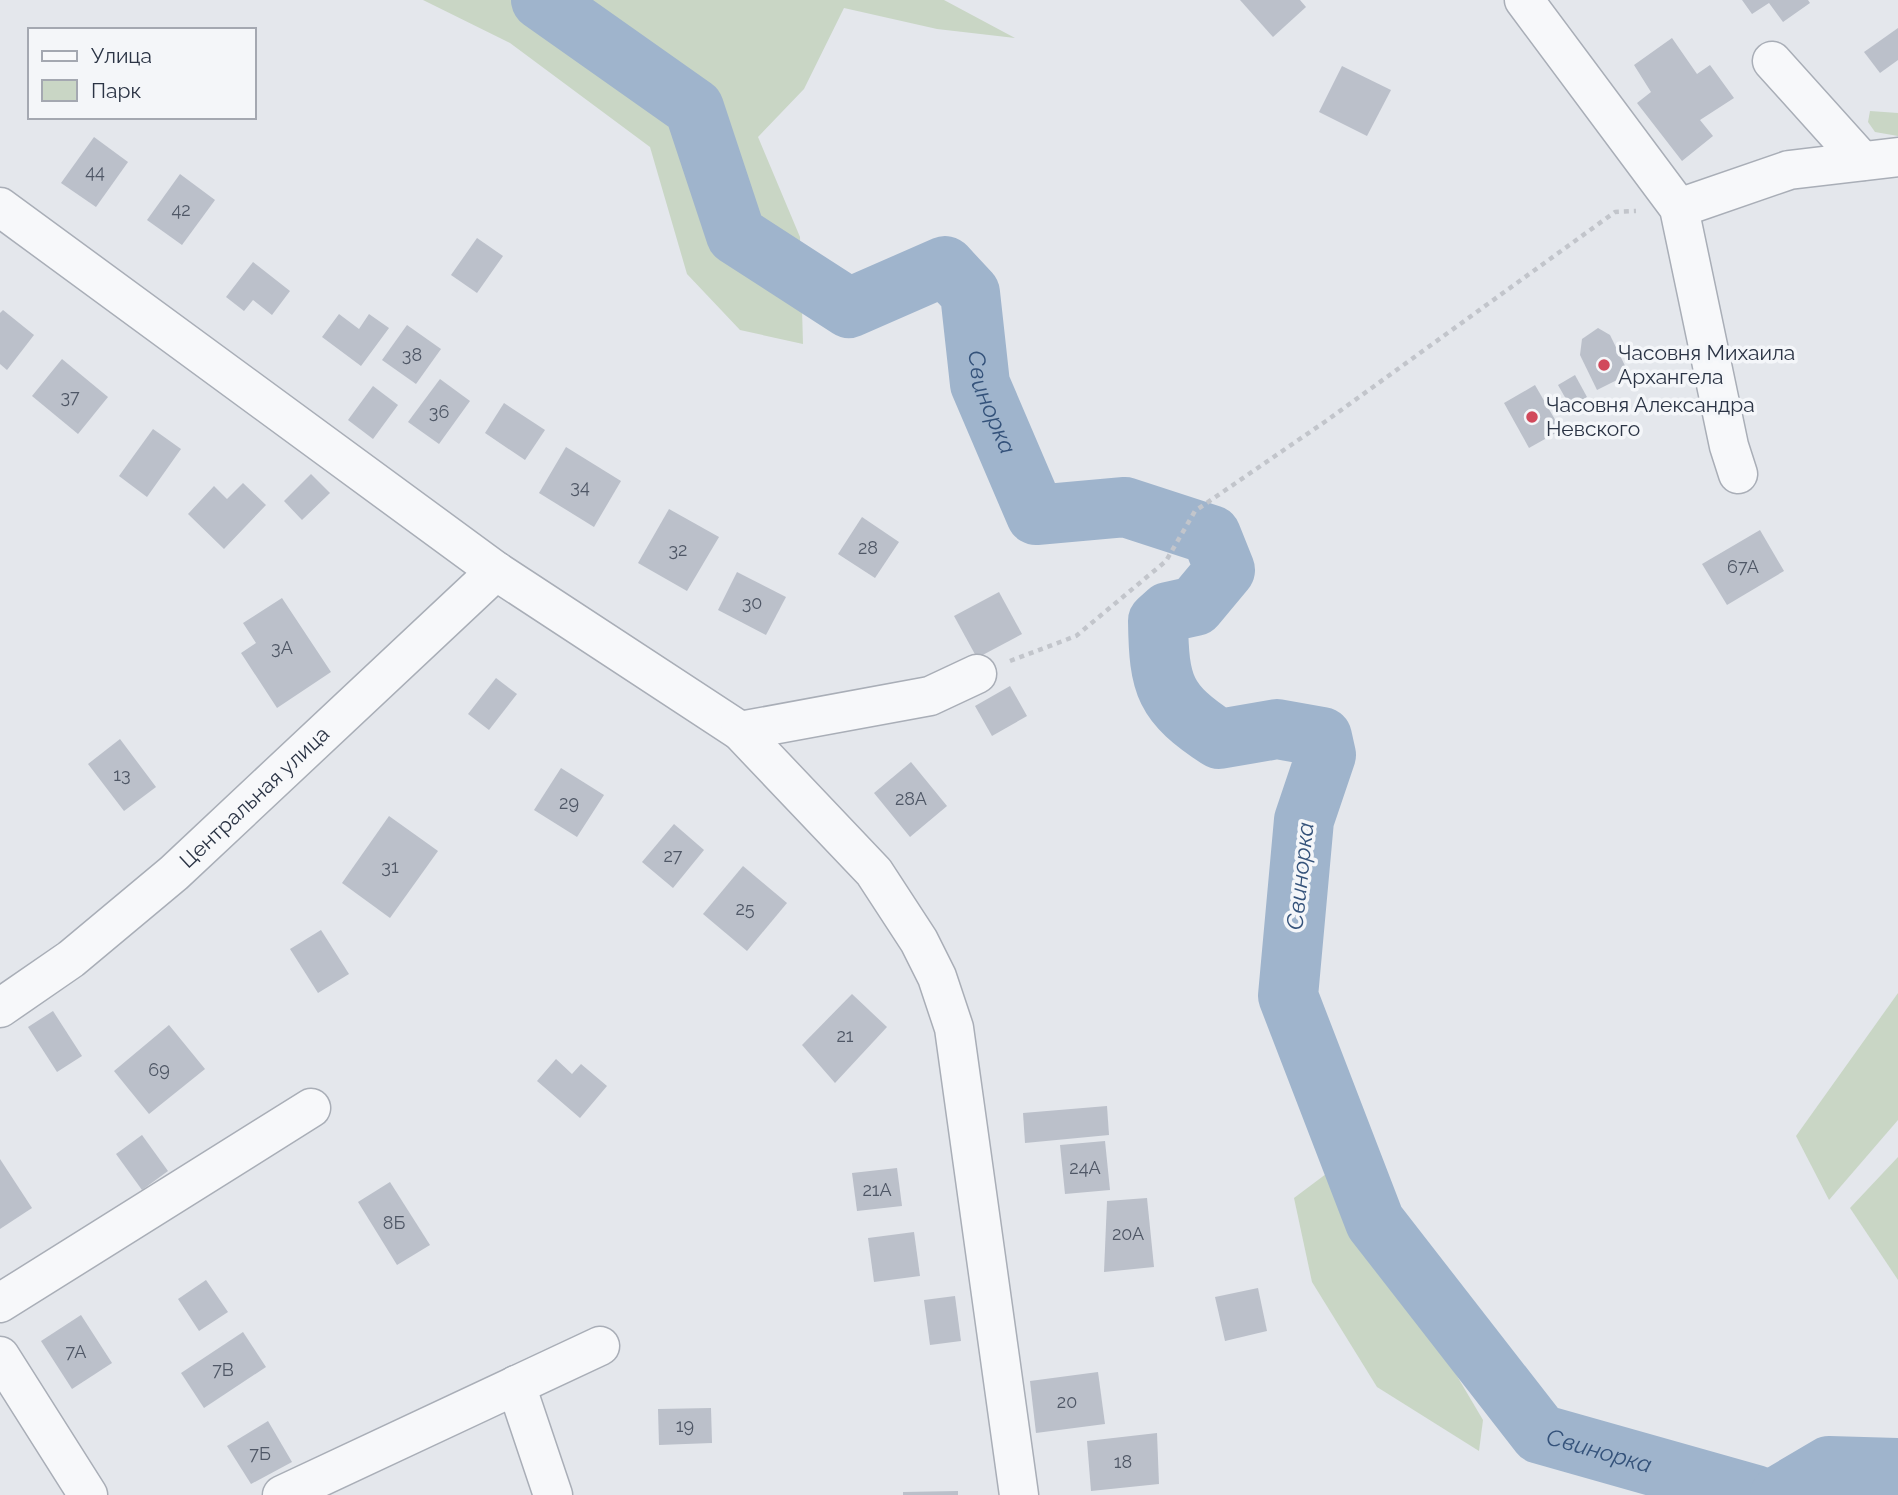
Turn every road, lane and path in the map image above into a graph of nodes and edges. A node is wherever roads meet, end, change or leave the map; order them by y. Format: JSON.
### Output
{"nodes":[{"id":1,"x":1524,"y":0,"type":"edge"},
{"id":2,"x":1772,"y":61,"type":"dead end"},
{"id":3,"x":1880,"y":159,"type":"edge"},
{"id":4,"x":0,"y":207,"type":"edge"},
{"id":5,"x":1679,"y":208,"type":"junction"},
{"id":6,"x":1738,"y":474,"type":"dead end"},
{"id":7,"x":496,"y":571,"type":"junction"},
{"id":8,"x":977,"y":674,"type":"joint"},
{"id":9,"x":740,"y":731,"type":"junction"},
{"id":10,"x":2,"y":1002,"type":"edge"},
{"id":11,"x":311,"y":1108,"type":"dead end"},
{"id":12,"x":0,"y":1303,"type":"edge"},
{"id":13,"x":600,"y":1346,"type":"dead end"},
{"id":14,"x":0,"y":1356,"type":"edge"},
{"id":15,"x":516,"y":1385,"type":"junction"},
{"id":16,"x":88,"y":1495,"type":"edge"},
{"id":17,"x":282,"y":1495,"type":"edge"},
{"id":18,"x":553,"y":1495,"type":"edge"},
{"id":19,"x":1019,"y":1495,"type":"edge"}],
"edges":[{"from":1,"to":5,"type":"street"},
{"from":2,"to":3,"type":"street"},
{"from":3,"to":5,"type":"street"},
{"from":4,"to":7,"type":"street"},
{"from":5,"to":6,"type":"street"},
{"from":5,"to":8,"type":"path"},
{"from":7,"to":9,"type":"street"},
{"from":7,"to":10,"type":"street","name":"Центральная улица"},
{"from":8,"to":9,"type":"street"},
{"from":9,"to":19,"type":"street"},
{"from":11,"to":12,"type":"street"},
{"from":13,"to":15,"type":"street"},
{"from":14,"to":16,"type":"street"},
{"from":15,"to":17,"type":"street"},
{"from":15,"to":18,"type":"street"}]}
